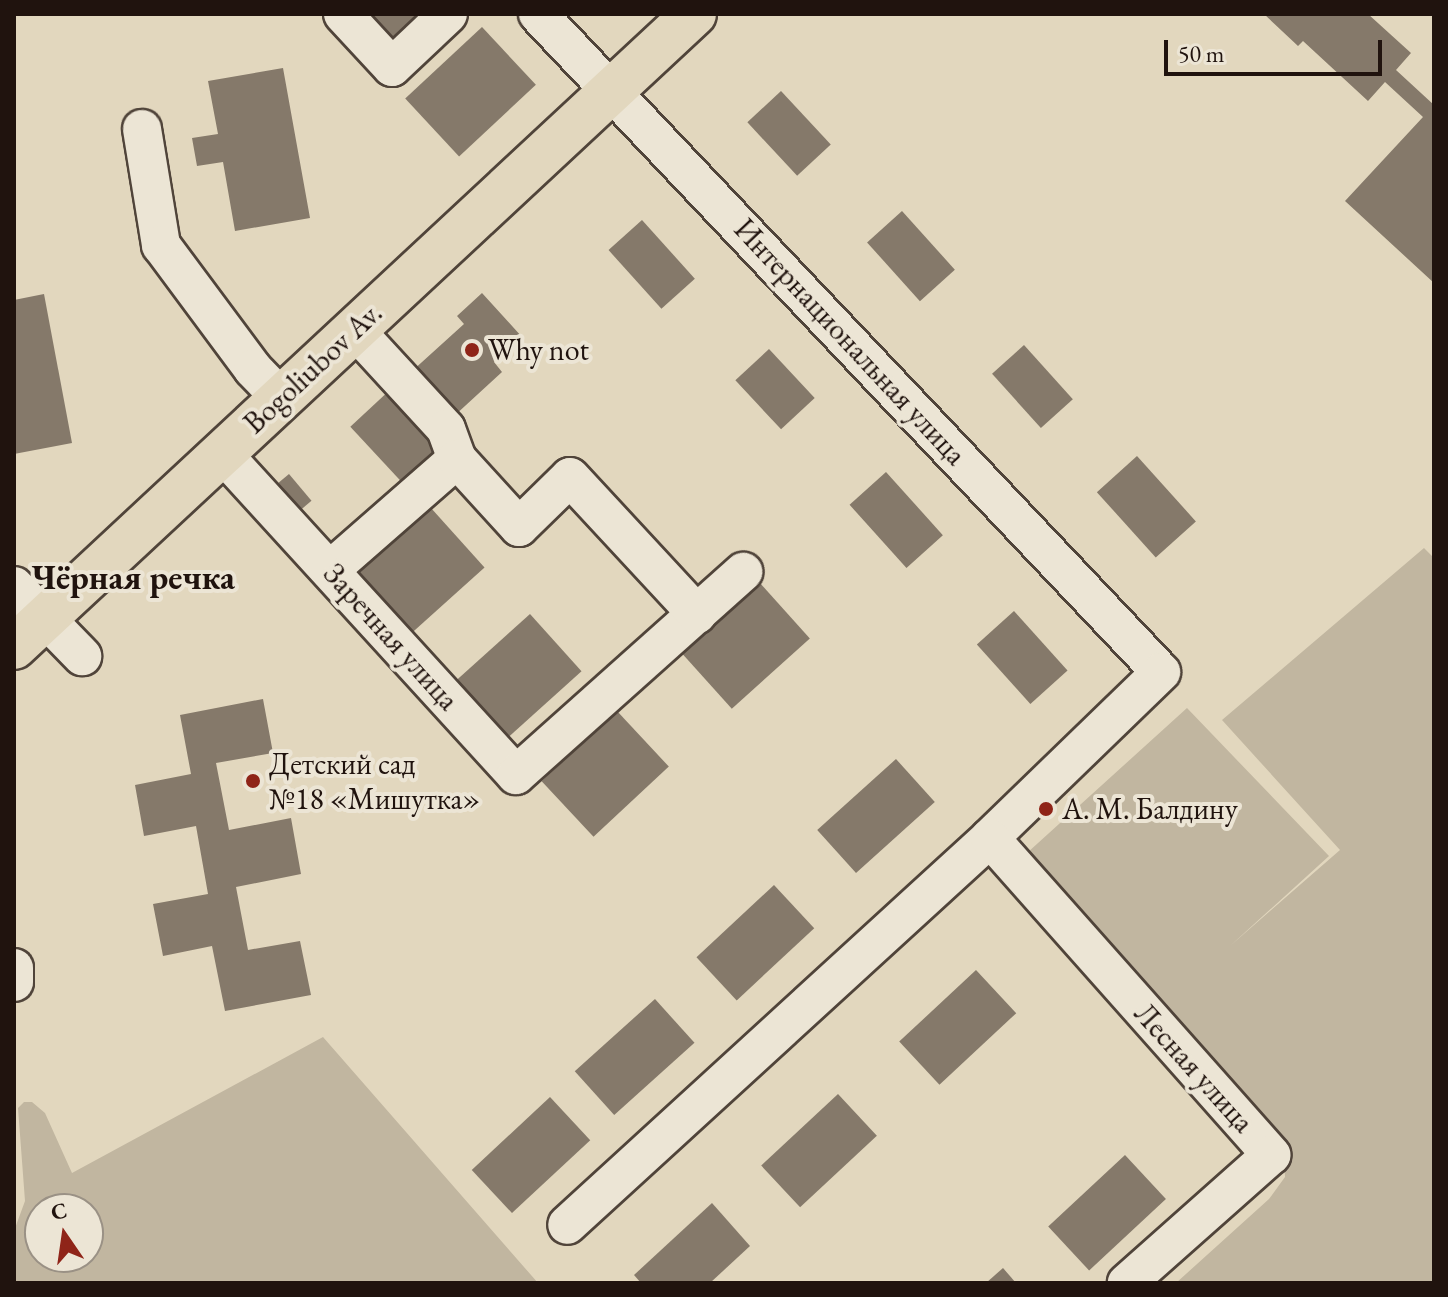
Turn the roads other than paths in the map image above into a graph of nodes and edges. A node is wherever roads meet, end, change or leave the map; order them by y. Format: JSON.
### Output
{"nodes":[{"id":1,"x":343,"y":14,"type":"edge"},
{"id":2,"x":448,"y":14,"type":"edge"},
{"id":3,"x":538,"y":14,"type":"edge"},
{"id":4,"x":694,"y":14,"type":"edge"},
{"id":5,"x":611,"y":90,"type":"junction"},
{"id":6,"x":142,"y":129,"type":"dead end"},
{"id":7,"x":355,"y":330,"type":"junction"},
{"id":8,"x":281,"y":398,"type":"junction"},
{"id":9,"x":222,"y":453,"type":"junction"},
{"id":10,"x":457,"y":459,"type":"junction"},
{"id":11,"x":330,"y":570,"type":"junction"},
{"id":12,"x":743,"y":572,"type":"dead end"},
{"id":13,"x":14,"y":586,"type":"edge"},
{"id":14,"x":697,"y":614,"type":"junction"},
{"id":15,"x":45,"y":618,"type":"junction"},
{"id":16,"x":14,"y":647,"type":"edge"},
{"id":17,"x":82,"y":656,"type":"dead end"},
{"id":18,"x":990,"y":838,"type":"junction"},
{"id":19,"x":14,"y":968,"type":"edge"},
{"id":20,"x":14,"y":982,"type":"edge"},
{"id":21,"x":567,"y":1225,"type":"dead end"},
{"id":22,"x":1127,"y":1283,"type":"edge"}],
"edges":[{"from":1,"to":2,"type":"street"},
{"from":3,"to":5,"type":"street","name":"Интернациональная улица"},
{"from":4,"to":5,"type":"main road","name":"Bogoliubov Av."},
{"from":5,"to":7,"type":"main road","name":"Bogoliubov Av."},
{"from":5,"to":18,"type":"street","name":"Интернациональная улица"},
{"from":6,"to":8,"type":"street"},
{"from":7,"to":8,"type":"main road","name":"Bogoliubov Av."},
{"from":7,"to":10,"type":"street"},
{"from":8,"to":9,"type":"main road","name":"Bogoliubov Av."},
{"from":9,"to":11,"type":"street","name":"Заречная улица"},
{"from":9,"to":15,"type":"main road","name":"Bogoliubov Av."},
{"from":10,"to":11,"type":"street"},
{"from":10,"to":14,"type":"street"},
{"from":11,"to":14,"type":"street","name":"Заречная улица"},
{"from":12,"to":14,"type":"street","name":"Заречная улица"},
{"from":13,"to":15,"type":"street"},
{"from":15,"to":16,"type":"main road","name":"Bogoliubov Av."},
{"from":15,"to":17,"type":"street"},
{"from":18,"to":21,"type":"street"},
{"from":18,"to":22,"type":"street","name":"Лесная улица"},
{"from":19,"to":20,"type":"street"}]}
